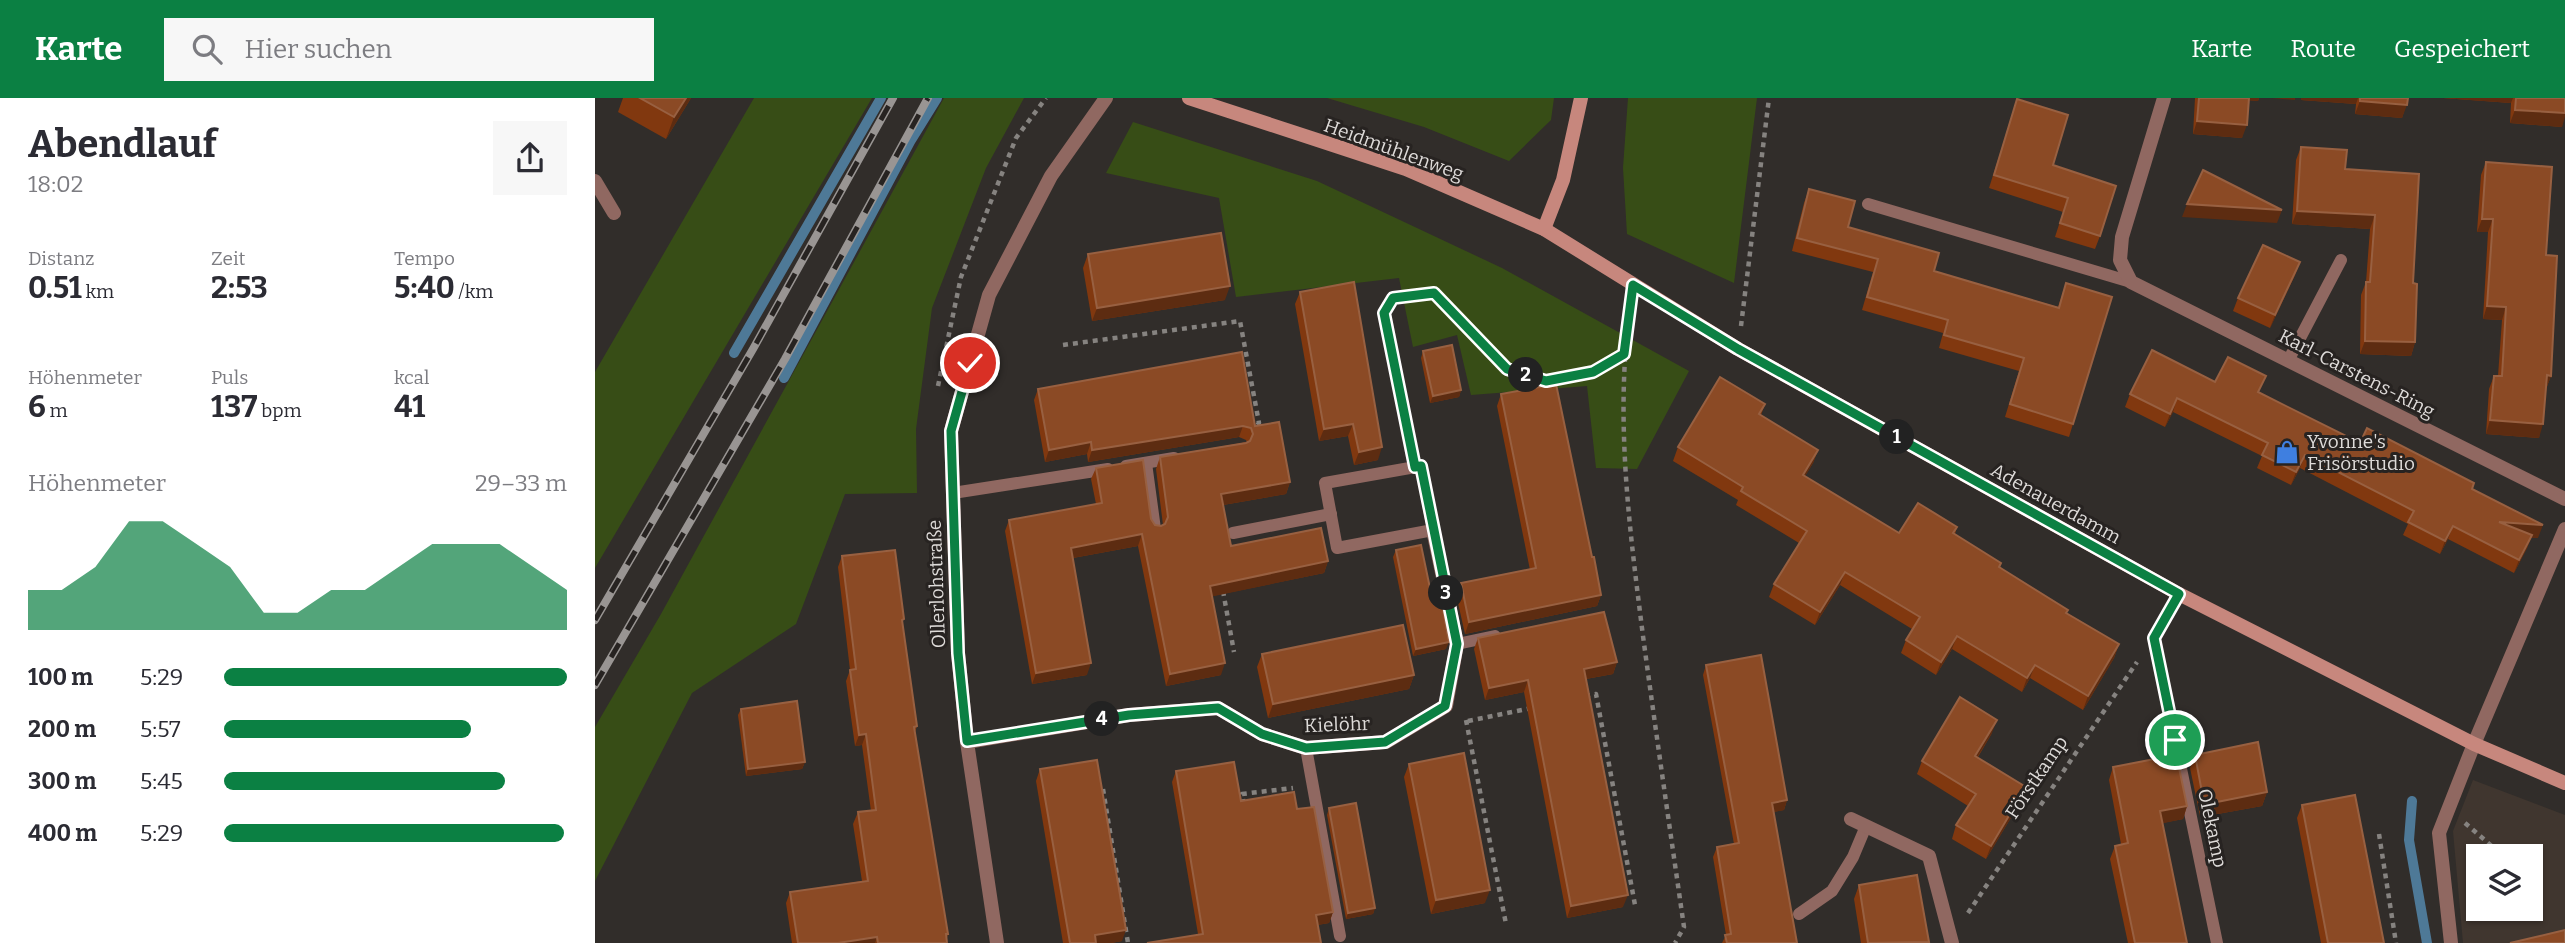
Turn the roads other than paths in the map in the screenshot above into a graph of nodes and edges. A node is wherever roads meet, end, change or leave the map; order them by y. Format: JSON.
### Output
{"nodes":[{"id":1,"x":1106,"y":98,"type":"edge"},
{"id":2,"x":1189,"y":98,"type":"edge"},
{"id":3,"x":1581,"y":98,"type":"edge"},
{"id":4,"x":2164,"y":98,"type":"edge"},
{"id":5,"x":595,"y":181,"type":"edge"},
{"id":6,"x":1868,"y":204,"type":"dead end"},
{"id":7,"x":614,"y":213,"type":"dead end"},
{"id":8,"x":1544,"y":229,"type":"junction"},
{"id":9,"x":2341,"y":260,"type":"dead end"},
{"id":10,"x":2131,"y":282,"type":"junction"},
{"id":11,"x":2288,"y":361,"type":"junction"},
{"id":12,"x":1186,"y":456,"type":"edge"},
{"id":13,"x":1146,"y":463,"type":"junction"},
{"id":14,"x":953,"y":493,"type":"junction"},
{"id":15,"x":2565,"y":499,"type":"edge"},
{"id":16,"x":1331,"y":514,"type":"junction"},
{"id":17,"x":1155,"y":529,"type":"edge"},
{"id":18,"x":1433,"y":530,"type":"junction"},
{"id":19,"x":1233,"y":533,"type":"dead end"},
{"id":20,"x":2563,"y":537,"type":"edge"},
{"id":21,"x":2179,"y":594,"type":"junction"},
{"id":22,"x":1508,"y":633,"type":"edge"},
{"id":23,"x":1457,"y":644,"type":"junction"},
{"id":24,"x":967,"y":741,"type":"junction"},
{"id":25,"x":2474,"y":744,"type":"junction"},
{"id":26,"x":1306,"y":748,"type":"junction"},
{"id":27,"x":2565,"y":783,"type":"edge"},
{"id":28,"x":1851,"y":819,"type":"dead end"},
{"id":29,"x":1866,"y":826,"type":"junction"},
{"id":30,"x":1799,"y":914,"type":"dead end"},
{"id":31,"x":1340,"y":936,"type":"dead end"},
{"id":32,"x":1952,"y":940,"type":"edge"},
{"id":33,"x":997,"y":943,"type":"edge"},
{"id":34,"x":2217,"y":943,"type":"edge"},
{"id":35,"x":2451,"y":943,"type":"edge"}],
"edges":[{"from":1,"to":14,"type":"street","name":"Ollerlohstraße"},
{"from":2,"to":8,"type":"street","name":"Heidmühlenweg"},
{"from":3,"to":8,"type":"street"},
{"from":4,"to":10,"type":"street"},
{"from":5,"to":7,"type":"street"},
{"from":6,"to":10,"type":"lane","name":"Karl-Carstens-Ring"},
{"from":8,"to":21,"type":"street","name":"Adenauerdamm"},
{"from":9,"to":11,"type":"lane"},
{"from":10,"to":11,"type":"street","name":"Karl-Carstens-Ring"},
{"from":11,"to":15,"type":"street","name":"Karl-Carstens-Ring"},
{"from":12,"to":13,"type":"lane"},
{"from":13,"to":14,"type":"lane"},
{"from":13,"to":17,"type":"lane"},
{"from":14,"to":24,"type":"street","name":"Ollerlohstraße"},
{"from":16,"to":18,"type":"lane"},
{"from":16,"to":18,"type":"lane"},
{"from":16,"to":19,"type":"lane"},
{"from":18,"to":23,"type":"street"},
{"from":20,"to":25,"type":"street"},
{"from":21,"to":25,"type":"street","name":"Adenauerdamm"},
{"from":21,"to":34,"type":"lane","name":"Olekamp"},
{"from":22,"to":23,"type":"lane"},
{"from":23,"to":26,"type":"street","name":"Kielöhr"},
{"from":24,"to":26,"type":"street","name":"Kielöhr"},
{"from":24,"to":33,"type":"street","name":"Ollerlohstraße"},
{"from":25,"to":27,"type":"street","name":"Adenauerdamm"},
{"from":25,"to":35,"type":"street"},
{"from":26,"to":31,"type":"lane"},
{"from":28,"to":29,"type":"street"},
{"from":29,"to":30,"type":"lane"},
{"from":29,"to":32,"type":"street"}]}
